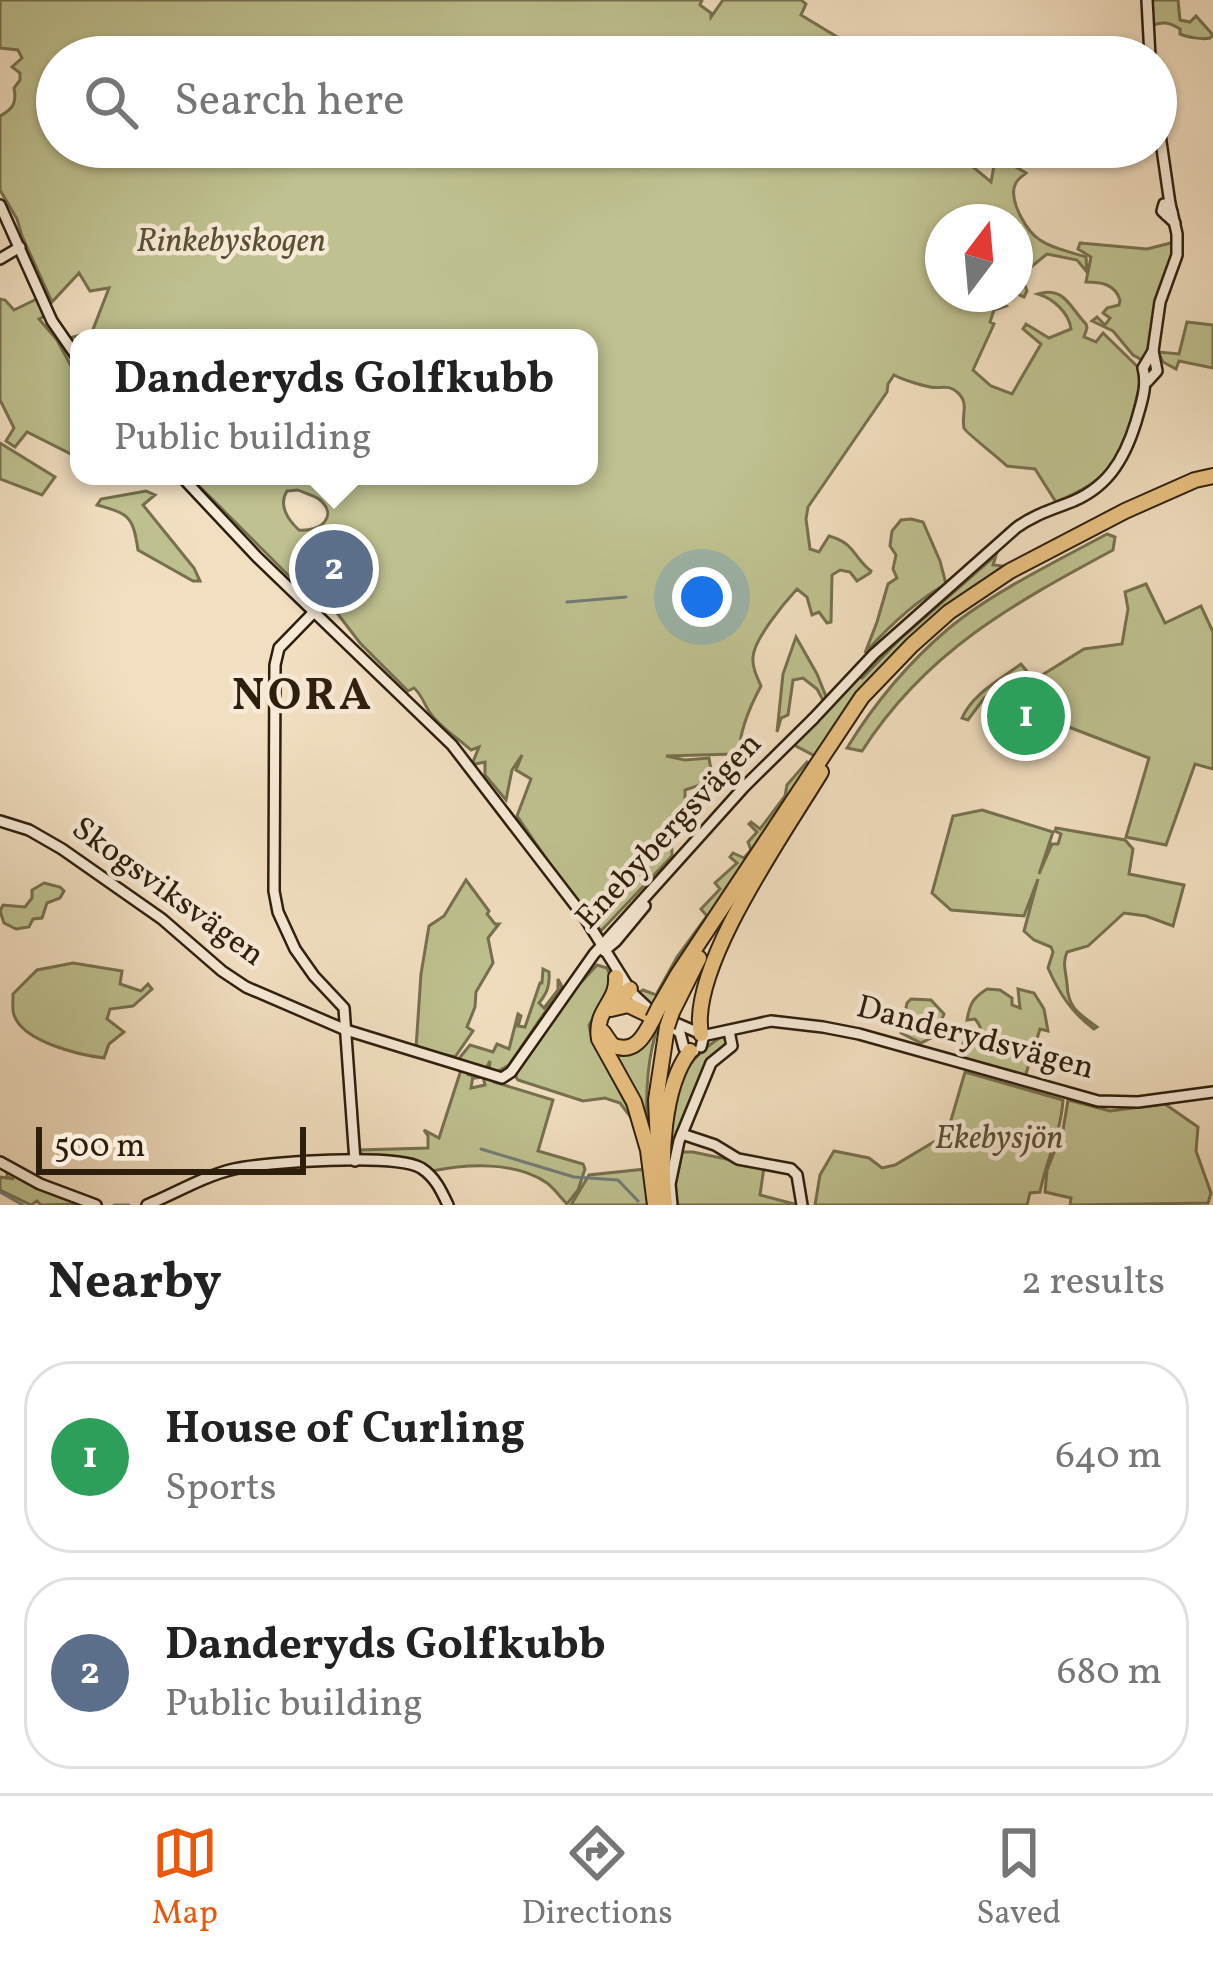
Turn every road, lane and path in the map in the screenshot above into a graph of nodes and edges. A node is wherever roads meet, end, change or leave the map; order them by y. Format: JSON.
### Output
{"nodes":[{"id":1,"x":1147,"y":0,"type":"edge"},
{"id":2,"x":1149,"y":36,"type":"edge"},
{"id":3,"x":1164,"y":168,"type":"edge"},
{"id":4,"x":0,"y":205,"type":"edge"},
{"id":5,"x":20,"y":247,"type":"junction"},
{"id":6,"x":0,"y":259,"type":"edge"},
{"id":7,"x":70,"y":347,"type":"edge"},
{"id":8,"x":1213,"y":480,"type":"edge"},
{"id":9,"x":189,"y":485,"type":"edge"},
{"id":10,"x":314,"y":612,"type":"junction"},
{"id":11,"x":827,"y":763,"type":"junction"},
{"id":12,"x":0,"y":821,"type":"edge"},
{"id":13,"x":533,"y":852,"type":"junction"},
{"id":14,"x":634,"y":915,"type":"junction"},
{"id":15,"x":620,"y":926,"type":"junction"},
{"id":16,"x":595,"y":933,"type":"junction"},
{"id":17,"x":616,"y":941,"type":"junction"},
{"id":18,"x":602,"y":950,"type":"junction"},
{"id":19,"x":589,"y":966,"type":"junction"},
{"id":20,"x":622,"y":983,"type":"junction"},
{"id":21,"x":572,"y":985,"type":"junction"},
{"id":22,"x":608,"y":1008,"type":"junction"},
{"id":23,"x":661,"y":1016,"type":"junction"},
{"id":24,"x":346,"y":1030,"type":"junction"},
{"id":25,"x":727,"y":1032,"type":"junction"},
{"id":26,"x":695,"y":1040,"type":"junction"},
{"id":27,"x":506,"y":1077,"type":"joint"},
{"id":28,"x":1213,"y":1092,"type":"edge"},
{"id":29,"x":682,"y":1134,"type":"junction"},
{"id":30,"x":356,"y":1161,"type":"junction"},
{"id":31,"x":0,"y":1162,"type":"edge"},
{"id":32,"x":662,"y":1204,"type":"edge"},
{"id":33,"x":96,"y":1205,"type":"edge"},
{"id":34,"x":147,"y":1205,"type":"edge"},
{"id":35,"x":448,"y":1205,"type":"edge"},
{"id":36,"x":802,"y":1205,"type":"edge"}],
"edges":[{"from":1,"to":2,"type":"street"},
{"from":3,"to":14,"type":"street","name":"Enebybergsvägen"},
{"from":4,"to":5,"type":"street"},
{"from":5,"to":6,"type":"street"},
{"from":5,"to":7,"type":"street"},
{"from":8,"to":11,"type":"highway"},
{"from":8,"to":23,"type":"highway"},
{"from":9,"to":10,"type":"street"},
{"from":10,"to":13,"type":"street"},
{"from":10,"to":24,"type":"street"},
{"from":11,"to":23,"type":"highway"},
{"from":11,"to":26,"type":"highway"},
{"from":12,"to":24,"type":"street","name":"Skogsviksvägen"},
{"from":13,"to":16,"type":"street"},
{"from":13,"to":18,"type":"street"},
{"from":14,"to":15,"type":"street","name":"Enebybergsvägen"},
{"from":14,"to":17,"type":"street","name":"Enebybergsvägen"},
{"from":15,"to":16,"type":"street"},
{"from":15,"to":18,"type":"street","name":"Enebybergsvägen"},
{"from":16,"to":18,"type":"street"},
{"from":17,"to":18,"type":"street","name":"Enebybergsvägen"},
{"from":17,"to":20,"type":"street"},
{"from":18,"to":19,"type":"street","name":"Enebybergsvägen"},
{"from":18,"to":20,"type":"street"},
{"from":18,"to":21,"type":"street","name":"Enebybergsvägen"},
{"from":19,"to":20,"type":"street"},
{"from":19,"to":21,"type":"street","name":"Enebybergsvägen"},
{"from":20,"to":22,"type":"highway"},
{"from":20,"to":23,"type":"street"},
{"from":20,"to":26,"type":"street"},
{"from":21,"to":27,"type":"street","name":"Enebybergsvägen"},
{"from":22,"to":23,"type":"highway"},
{"from":22,"to":23,"type":"highway"},
{"from":22,"to":32,"type":"highway"},
{"from":23,"to":26,"type":"street"},
{"from":23,"to":32,"type":"highway"},
{"from":24,"to":27,"type":"street","name":"Skogsviksvägen"},
{"from":24,"to":30,"type":"street"},
{"from":25,"to":26,"type":"street","name":"Danderydsvägen"},
{"from":25,"to":28,"type":"street","name":"Danderydsvägen"},
{"from":25,"to":29,"type":"street"},
{"from":26,"to":32,"type":"highway"},
{"from":29,"to":32,"type":"street"},
{"from":29,"to":36,"type":"street"},
{"from":30,"to":34,"type":"street"},
{"from":30,"to":35,"type":"street"},
{"from":31,"to":33,"type":"street"}]}
